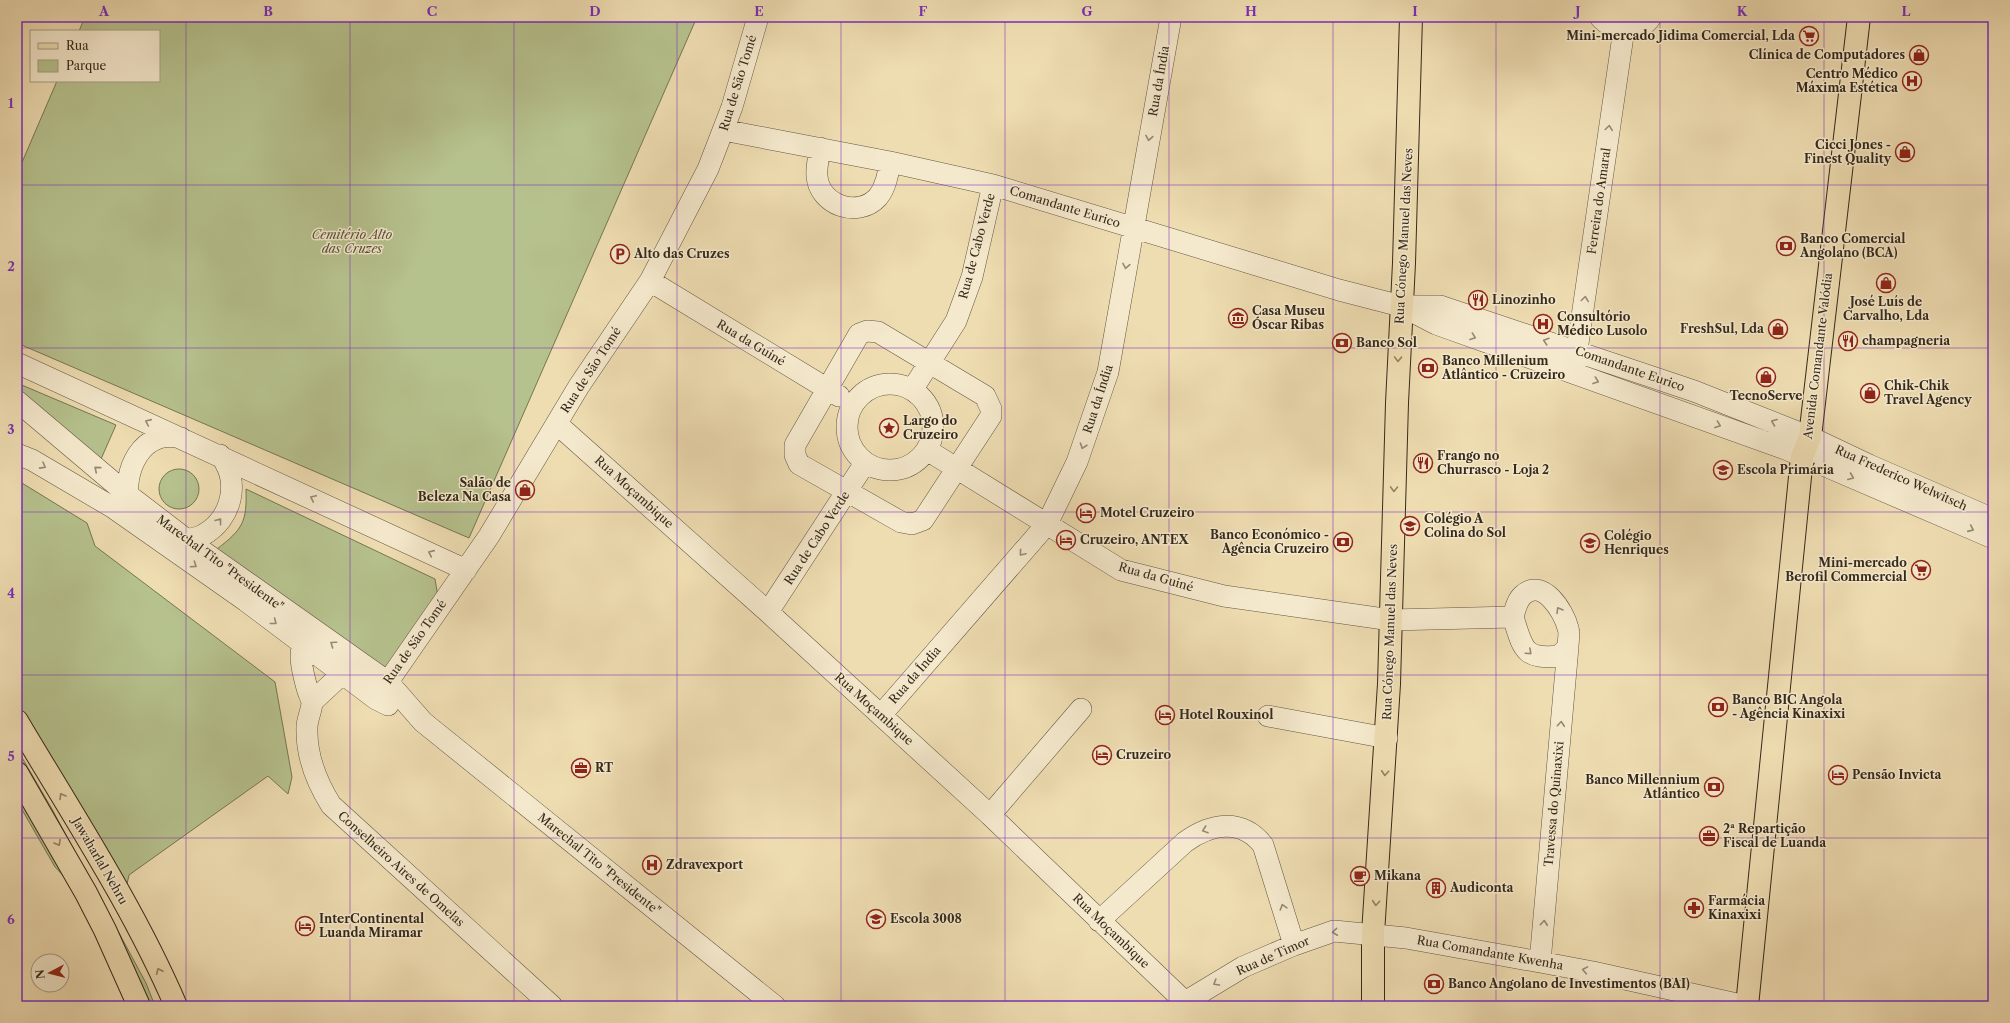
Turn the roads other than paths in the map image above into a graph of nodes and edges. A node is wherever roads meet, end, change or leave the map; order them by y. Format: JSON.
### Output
{"nodes":[{"id":1,"x":758,"y":17,"type":"edge"},
{"id":2,"x":1171,"y":17,"type":"edge"},
{"id":3,"x":1411,"y":17,"type":"edge"},
{"id":4,"x":1600,"y":17,"type":"edge"},
{"id":5,"x":1651,"y":17,"type":"edge"},
{"id":6,"x":1859,"y":17,"type":"edge"},
{"id":7,"x":1624,"y":29,"type":"junction"},
{"id":8,"x":724,"y":130,"type":"junction"},
{"id":9,"x":820,"y":148,"type":"junction"},
{"id":10,"x":890,"y":162,"type":"junction"},
{"id":11,"x":993,"y":185,"type":"junction"},
{"id":12,"x":1133,"y":227,"type":"junction"},
{"id":13,"x":650,"y":280,"type":"junction"},
{"id":14,"x":1401,"y":306,"type":"junction"},
{"id":15,"x":1577,"y":351,"type":"junction"},
{"id":16,"x":17,"y":363,"type":"edge"},
{"id":17,"x":929,"y":363,"type":"junction"},
{"id":18,"x":1574,"y":373,"type":"junction"},
{"id":19,"x":827,"y":389,"type":"junction"},
{"id":20,"x":912,"y":390,"type":"junction"},
{"id":21,"x":17,"y":401,"type":"edge"},
{"id":22,"x":853,"y":405,"type":"junction"},
{"id":23,"x":558,"y":424,"type":"junction"},
{"id":24,"x":1810,"y":437,"type":"junction"},
{"id":25,"x":184,"y":438,"type":"junction"},
{"id":26,"x":927,"y":450,"type":"junction"},
{"id":27,"x":17,"y":454,"type":"edge"},
{"id":28,"x":220,"y":455,"type":"junction"},
{"id":29,"x":1802,"y":457,"type":"junction"},
{"id":30,"x":865,"y":463,"type":"junction"},
{"id":31,"x":958,"y":469,"type":"junction"},
{"id":32,"x":847,"y":491,"type":"junction"},
{"id":33,"x":126,"y":494,"type":"junction"},
{"id":34,"x":1993,"y":519,"type":"edge"},
{"id":35,"x":133,"y":523,"type":"junction"},
{"id":36,"x":1047,"y":524,"type":"junction"},
{"id":37,"x":1993,"y":538,"type":"edge"},
{"id":38,"x":186,"y":540,"type":"junction"},
{"id":39,"x":162,"y":543,"type":"junction"},
{"id":40,"x":466,"y":570,"type":"junction"},
{"id":41,"x":768,"y":612,"type":"junction"},
{"id":42,"x":1513,"y":617,"type":"junction"},
{"id":43,"x":1391,"y":620,"type":"junction"},
{"id":44,"x":306,"y":636,"type":"junction"},
{"id":45,"x":1568,"y":647,"type":"junction"},
{"id":46,"x":347,"y":666,"type":"junction"},
{"id":47,"x":388,"y":682,"type":"junction"},
{"id":48,"x":376,"y":699,"type":"junction"},
{"id":49,"x":312,"y":702,"type":"junction"},
{"id":50,"x":1081,"y":709,"type":"dead end"},
{"id":51,"x":881,"y":715,"type":"junction"},
{"id":52,"x":1268,"y":716,"type":"dead end"},
{"id":53,"x":17,"y":720,"type":"edge"},
{"id":54,"x":423,"y":722,"type":"junction"},
{"id":55,"x":1387,"y":738,"type":"junction"},
{"id":56,"x":17,"y":773,"type":"edge"},
{"id":57,"x":990,"y":815,"type":"junction"},
{"id":58,"x":1099,"y":921,"type":"junction"},
{"id":59,"x":1373,"y":934,"type":"junction"},
{"id":60,"x":1294,"y":944,"type":"junction"},
{"id":61,"x":1540,"y":962,"type":"junction"},
{"id":62,"x":1183,"y":1004,"type":"edge"},
{"id":63,"x":139,"y":1006,"type":"edge"},
{"id":64,"x":176,"y":1006,"type":"edge"},
{"id":65,"x":552,"y":1006,"type":"edge"},
{"id":66,"x":775,"y":1006,"type":"edge"},
{"id":67,"x":1373,"y":1006,"type":"edge"},
{"id":68,"x":1747,"y":1006,"type":"edge"}],
"edges":[{"from":1,"to":8,"type":"street","name":"Rua de São Tomé"},
{"from":2,"to":12,"type":"street","name":"Rua da Índia","one_way":true},
{"from":3,"to":14,"type":"main road","name":"Rua Cónego Manuel das Neves"},
{"from":4,"to":7,"type":"street"},
{"from":5,"to":7,"type":"street"},
{"from":6,"to":24,"type":"main road","name":"Avenida Comandante Valódia"},
{"from":15,"to":7,"type":"street","name":"Ferreira do Amaral","one_way":true},
{"from":8,"to":9,"type":"street","name":"Comandante Eurico"},
{"from":8,"to":13,"type":"street","name":"Rua de São Tomé"},
{"from":9,"to":10,"type":"street","name":"Comandante Eurico"},
{"from":9,"to":10,"type":"street"},
{"from":10,"to":11,"type":"street","name":"Comandante Eurico"},
{"from":11,"to":12,"type":"street","name":"Comandante Eurico"},
{"from":11,"to":17,"type":"street","name":"Rua de Cabo Verde"},
{"from":12,"to":14,"type":"street","name":"Comandante Eurico"},
{"from":12,"to":36,"type":"street","name":"Rua da Índia","one_way":true},
{"from":13,"to":19,"type":"street","name":"Rua da Guiné"},
{"from":13,"to":23,"type":"street","name":"Rua de São Tomé"},
{"from":15,"to":14,"type":"street","name":"Comandante Eurico","one_way":true},
{"from":14,"to":18,"type":"street","name":"Comandante Eurico","one_way":true},
{"from":14,"to":43,"type":"main road","name":"Rua Cónego Manuel das Neves","one_way":true},
{"from":15,"to":18,"type":"street","name":"Ferreira do Amaral"},
{"from":24,"to":15,"type":"street","name":"Comandante Eurico","one_way":true},
{"from":25,"to":16,"type":"street","one_way":true},
{"from":17,"to":19,"type":"street"},
{"from":17,"to":20,"type":"street","name":"Rua de Cabo Verde"},
{"from":17,"to":31,"type":"street"},
{"from":18,"to":29,"type":"street","name":"Comandante Eurico","one_way":true},
{"from":19,"to":22,"type":"street","name":"Rua da Guiné"},
{"from":19,"to":32,"type":"street"},
{"from":20,"to":22,"type":"street"},
{"from":20,"to":26,"type":"street"},
{"from":33,"to":21,"type":"street","name":"Marechal Tito \"Presidente\"","one_way":true},
{"from":22,"to":30,"type":"street"},
{"from":23,"to":40,"type":"street","name":"Rua de São Tomé"},
{"from":23,"to":41,"type":"street","name":"Rua Moçambique"},
{"from":24,"to":29,"type":"main road","name":"Avenida Comandante Valódia"},
{"from":24,"to":34,"type":"street","name":"Rua Frederico Welwitsch"},
{"from":25,"to":28,"type":"street"},
{"from":25,"to":33,"type":"street"},
{"from":26,"to":30,"type":"street"},
{"from":26,"to":31,"type":"street","name":"Rua da Guiné"},
{"from":27,"to":35,"type":"street","name":"Marechal Tito \"Presidente\"","one_way":true},
{"from":38,"to":28,"type":"street","one_way":true},
{"from":40,"to":28,"type":"street","one_way":true},
{"from":29,"to":37,"type":"street","name":"Rua Frederico Welwitsch","one_way":true},
{"from":29,"to":68,"type":"main road","name":"Avenida Comandante Valódia"},
{"from":30,"to":32,"type":"street","name":"Rua de Cabo Verde"},
{"from":31,"to":32,"type":"street"},
{"from":31,"to":36,"type":"street","name":"Rua da Guiné"},
{"from":32,"to":41,"type":"street","name":"Rua de Cabo Verde"},
{"from":33,"to":35,"type":"street"},
{"from":33,"to":38,"type":"street","name":"Marechal Tito \"Presidente\""},
{"from":35,"to":39,"type":"street","name":"Marechal Tito \"Presidente\""},
{"from":36,"to":43,"type":"street","name":"Rua da Guiné"},
{"from":36,"to":51,"type":"street","name":"Rua da Índia","one_way":true},
{"from":38,"to":39,"type":"street"},
{"from":38,"to":44,"type":"street","name":"Marechal Tito \"Presidente\""},
{"from":39,"to":44,"type":"street","name":"Marechal Tito \"Presidente\"","one_way":true},
{"from":40,"to":47,"type":"street","name":"Rua de São Tomé"},
{"from":41,"to":51,"type":"street","name":"Rua Moçambique"},
{"from":42,"to":43,"type":"street","name":"Rua da Guiné"},
{"from":42,"to":45,"type":"street","one_way":true},
{"from":45,"to":42,"type":"street","one_way":true},
{"from":43,"to":55,"type":"main road","name":"Rua Cónego Manuel das Neves"},
{"from":44,"to":46,"type":"street","name":"Marechal Tito \"Presidente\""},
{"from":44,"to":49,"type":"street"},
{"from":61,"to":45,"type":"street","name":"Travessa do Quinaxixi","one_way":true},
{"from":46,"to":47,"type":"street","name":"Marechal Tito \"Presidente\""},
{"from":46,"to":48,"type":"street","name":"Marechal Tito \"Presidente\""},
{"from":46,"to":49,"type":"street"},
{"from":47,"to":48,"type":"street","name":"Rua de São Tomé"},
{"from":47,"to":54,"type":"street","name":"Marechal Tito \"Presidente\""},
{"from":48,"to":54,"type":"street","name":"Marechal Tito \"Presidente\""},
{"from":49,"to":65,"type":"street","name":"Conselheiro Aires de Omelas"},
{"from":50,"to":57,"type":"street"},
{"from":51,"to":57,"type":"street","name":"Rua Moçambique"},
{"from":52,"to":55,"type":"street"},
{"from":64,"to":53,"type":"main road","name":"Jawaharlal Nehru","one_way":true},
{"from":54,"to":66,"type":"street","name":"Marechal Tito \"Presidente\""},
{"from":55,"to":59,"type":"main road","name":"Rua Cónego Manuel das Neves","one_way":true},
{"from":56,"to":63,"type":"main road","one_way":true},
{"from":57,"to":58,"type":"street","name":"Rua Moçambique"},
{"from":60,"to":58,"type":"street","one_way":true},
{"from":58,"to":62,"type":"street","name":"Rua Moçambique"},
{"from":59,"to":60,"type":"street","name":"Rua de Timor","one_way":true},
{"from":59,"to":61,"type":"street","name":"Rua Comandante Kwenha"},
{"from":59,"to":67,"type":"main road","name":"Rua Cónego Manuel das Neves"},
{"from":60,"to":62,"type":"street","name":"Rua de Timor","one_way":true},
{"from":68,"to":61,"type":"street","name":"Rua Comandante Kwenha","one_way":true}]}
